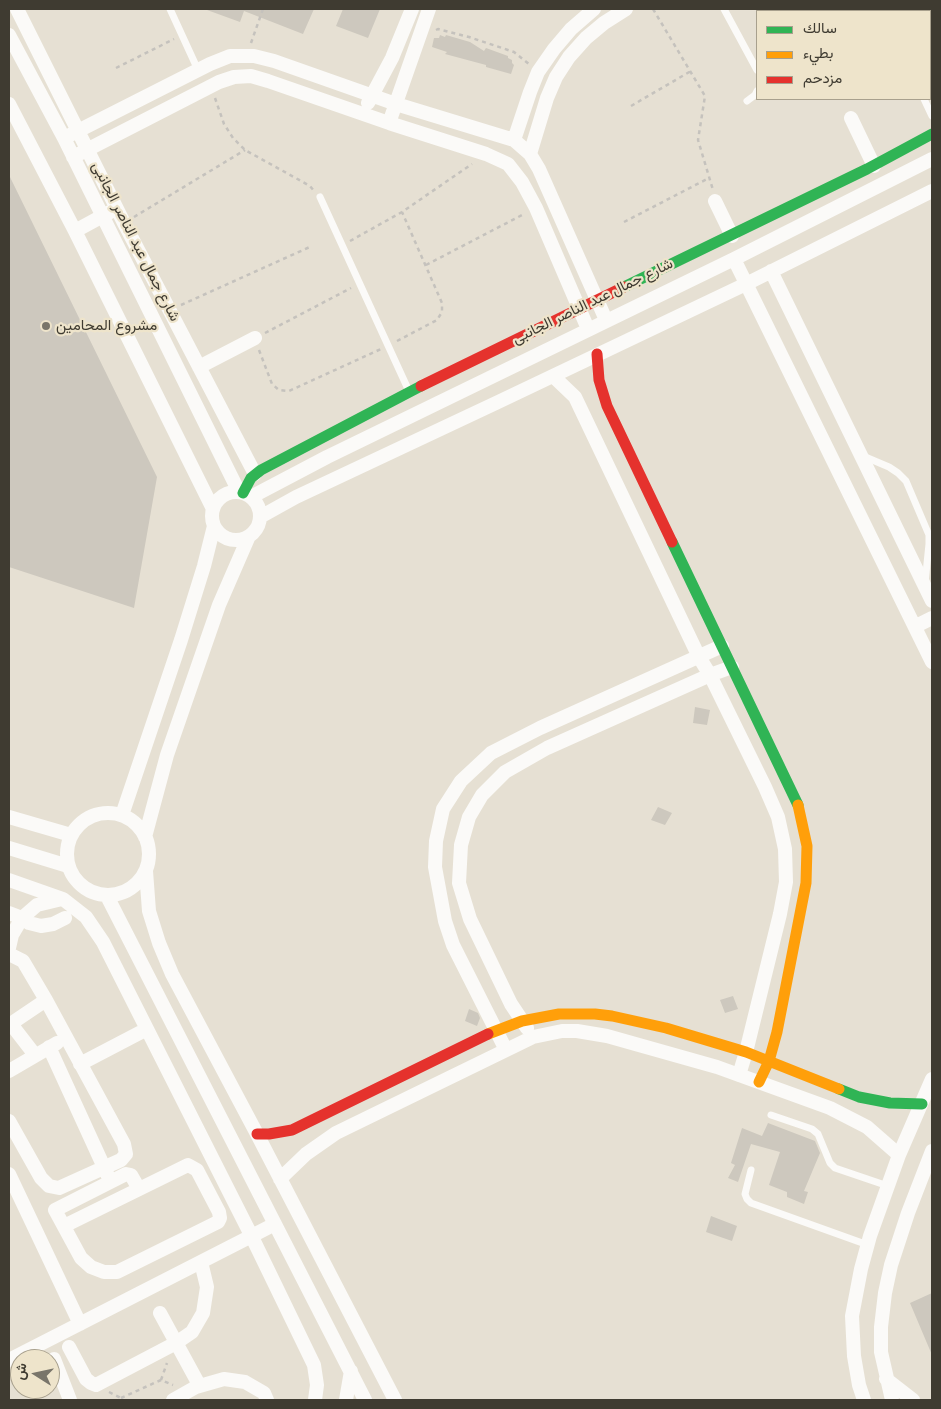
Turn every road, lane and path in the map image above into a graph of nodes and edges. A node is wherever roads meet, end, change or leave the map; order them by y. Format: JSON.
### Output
{"nodes":[{"id":1,"x":17,"y":9,"type":"edge"},
{"id":2,"x":170,"y":9,"type":"edge"},
{"id":3,"x":264,"y":9,"type":"edge"},
{"id":4,"x":412,"y":9,"type":"edge"},
{"id":5,"x":429,"y":9,"type":"edge"},
{"id":6,"x":594,"y":9,"type":"edge"},
{"id":7,"x":626,"y":9,"type":"edge"},
{"id":8,"x":654,"y":9,"type":"edge"},
{"id":9,"x":724,"y":9,"type":"edge"},
{"id":10,"x":9,"y":35,"type":"edge"},
{"id":11,"x":182,"y":35,"type":"junction"},
{"id":12,"x":418,"y":39,"type":"junction"},
{"id":13,"x":251,"y":43,"type":"dead end"},
{"id":14,"x":116,"y":68,"type":"dead end"},
{"id":15,"x":756,"y":68,"type":"edge"},
{"id":16,"x":198,"y":70,"type":"junction"},
{"id":17,"x":691,"y":71,"type":"junction"},
{"id":18,"x":538,"y":72,"type":"junction"},
{"id":19,"x":211,"y":86,"type":"junction"},
{"id":20,"x":756,"y":94,"type":"edge"},
{"id":21,"x":372,"y":96,"type":"junction"},
{"id":22,"x":924,"y":100,"type":"edge"},
{"id":23,"x":747,"y":101,"type":"dead end"},
{"id":24,"x":9,"y":104,"type":"edge"},
{"id":25,"x":396,"y":104,"type":"junction"},
{"id":26,"x":631,"y":106,"type":"dead end"},
{"id":27,"x":361,"y":113,"type":"junction"},
{"id":28,"x":932,"y":116,"type":"edge"},
{"id":29,"x":851,"y":118,"type":"dead end"},
{"id":30,"x":389,"y":123,"type":"junction"},
{"id":31,"x":78,"y":130,"type":"junction"},
{"id":32,"x":932,"y":134,"type":"edge"},
{"id":33,"x":64,"y":138,"type":"junction"},
{"id":34,"x":514,"y":140,"type":"junction"},
{"id":35,"x":87,"y":149,"type":"junction"},
{"id":36,"x":245,"y":150,"type":"junction"},
{"id":37,"x":486,"y":154,"type":"junction"},
{"id":38,"x":530,"y":154,"type":"junction"},
{"id":39,"x":73,"y":157,"type":"junction"},
{"id":40,"x":932,"y":159,"type":"edge"},
{"id":41,"x":871,"y":167,"type":"junction"},
{"id":42,"x":877,"y":188,"type":"junction"},
{"id":43,"x":932,"y":191,"type":"edge"},
{"id":44,"x":320,"y":197,"type":"joint"},
{"id":45,"x":715,"y":201,"type":"dead end"},
{"id":46,"x":536,"y":208,"type":"junction"},
{"id":47,"x":117,"y":209,"type":"junction"},
{"id":48,"x":402,"y":212,"type":"junction"},
{"id":49,"x":102,"y":216,"type":"junction"},
{"id":50,"x":624,"y":222,"type":"dead end"},
{"id":51,"x":124,"y":223,"type":"junction"},
{"id":52,"x":76,"y":230,"type":"junction"},
{"id":53,"x":732,"y":236,"type":"junction"},
{"id":54,"x":312,"y":246,"type":"dead end"},
{"id":55,"x":342,"y":246,"type":"junction"},
{"id":56,"x":734,"y":259,"type":"junction"},
{"id":57,"x":426,"y":266,"type":"junction"},
{"id":58,"x":771,"y":271,"type":"junction"},
{"id":59,"x":360,"y":284,"type":"junction"},
{"id":60,"x":746,"y":284,"type":"junction"},
{"id":61,"x":598,"y":300,"type":"junction"},
{"id":62,"x":580,"y":308,"type":"junction"},
{"id":63,"x":170,"y":310,"type":"junction"},
{"id":64,"x":606,"y":320,"type":"junction"},
{"id":65,"x":588,"y":329,"type":"junction"},
{"id":66,"x":255,"y":338,"type":"junction"},
{"id":67,"x":388,"y":346,"type":"junction"},
{"id":68,"x":597,"y":354,"type":"junction"},
{"id":69,"x":199,"y":367,"type":"junction"},
{"id":70,"x":553,"y":376,"type":"junction"},
{"id":71,"x":409,"y":392,"type":"junction"},
{"id":72,"x":861,"y":455,"type":"junction"},
{"id":73,"x":256,"y":474,"type":"junction"},
{"id":74,"x":244,"y":494,"type":"junction"},
{"id":75,"x":213,"y":509,"type":"junction"},
{"id":76,"x":260,"y":517,"type":"junction"},
{"id":77,"x":214,"y":526,"type":"junction"},
{"id":78,"x":249,"y":536,"type":"junction"},
{"id":79,"x":925,"y":586,"type":"junction"},
{"id":80,"x":932,"y":601,"type":"edge"},
{"id":81,"x":932,"y":618,"type":"edge"},
{"id":82,"x":916,"y":626,"type":"junction"},
{"id":83,"x":722,"y":646,"type":"junction"},
{"id":84,"x":699,"y":657,"type":"junction"},
{"id":85,"x":932,"y":662,"type":"edge"},
{"id":86,"x":732,"y":667,"type":"junction"},
{"id":87,"x":710,"y":675,"type":"junction"},
{"id":88,"x":122,"y":815,"type":"junction"},
{"id":89,"x":9,"y":817,"type":"edge"},
{"id":90,"x":71,"y":835,"type":"junction"},
{"id":91,"x":145,"y":837,"type":"junction"},
{"id":92,"x":9,"y":848,"type":"edge"},
{"id":93,"x":68,"y":866,"type":"junction"},
{"id":94,"x":146,"y":871,"type":"junction"},
{"id":95,"x":9,"y":880,"type":"edge"},
{"id":96,"x":107,"y":896,"type":"junction"},
{"id":97,"x":63,"y":899,"type":"junction"},
{"id":98,"x":9,"y":912,"type":"edge"},
{"id":99,"x":22,"y":918,"type":"junction"},
{"id":100,"x":65,"y":918,"type":"dead end"},
{"id":101,"x":9,"y":948,"type":"edge"},
{"id":102,"x":9,"y":954,"type":"edge"},
{"id":103,"x":46,"y":1000,"type":"junction"},
{"id":104,"x":522,"y":1020,"type":"junction"},
{"id":105,"x":10,"y":1024,"type":"edge"},
{"id":106,"x":147,"y":1029,"type":"junction"},
{"id":107,"x":495,"y":1030,"type":"junction"},
{"id":108,"x":533,"y":1037,"type":"junction"},
{"id":109,"x":66,"y":1038,"type":"junction"},
{"id":110,"x":49,"y":1047,"type":"junction"},
{"id":111,"x":506,"y":1050,"type":"junction"},
{"id":112,"x":746,"y":1052,"type":"junction"},
{"id":113,"x":35,"y":1055,"type":"junction"},
{"id":114,"x":768,"y":1060,"type":"junction"},
{"id":115,"x":80,"y":1064,"type":"junction"},
{"id":116,"x":9,"y":1071,"type":"edge"},
{"id":117,"x":738,"y":1075,"type":"junction"},
{"id":118,"x":932,"y":1078,"type":"edge"},
{"id":119,"x":759,"y":1082,"type":"junction"},
{"id":120,"x":922,"y":1104,"type":"junction"},
{"id":121,"x":771,"y":1115,"type":"dead end"},
{"id":122,"x":9,"y":1121,"type":"edge"},
{"id":123,"x":257,"y":1134,"type":"junction"},
{"id":124,"x":932,"y":1151,"type":"edge"},
{"id":125,"x":899,"y":1154,"type":"junction"},
{"id":126,"x":104,"y":1168,"type":"junction"},
{"id":127,"x":751,"y":1170,"type":"dead end"},
{"id":128,"x":9,"y":1174,"type":"edge"},
{"id":129,"x":280,"y":1179,"type":"junction"},
{"id":130,"x":111,"y":1182,"type":"junction"},
{"id":131,"x":888,"y":1186,"type":"junction"},
{"id":132,"x":138,"y":1189,"type":"junction"},
{"id":133,"x":275,"y":1224,"type":"junction"},
{"id":134,"x":64,"y":1226,"type":"junction"},
{"id":135,"x":252,"y":1236,"type":"junction"},
{"id":136,"x":868,"y":1245,"type":"junction"},
{"id":137,"x":201,"y":1262,"type":"junction"},
{"id":138,"x":160,"y":1313,"type":"dead end"},
{"id":139,"x":80,"y":1324,"type":"junction"},
{"id":140,"x":176,"y":1343,"type":"junction"},
{"id":141,"x":69,"y":1347,"type":"dead end"},
{"id":142,"x":9,"y":1360,"type":"edge"},
{"id":143,"x":351,"y":1371,"type":"junction"},
{"id":144,"x":60,"y":1374,"type":"edge"},
{"id":145,"x":886,"y":1379,"type":"junction"},
{"id":146,"x":161,"y":1380,"type":"dead end"},
{"id":147,"x":196,"y":1387,"type":"junction"},
{"id":148,"x":121,"y":1398,"type":"dead end"},
{"id":149,"x":70,"y":1400,"type":"edge"},
{"id":150,"x":173,"y":1400,"type":"edge"},
{"id":151,"x":268,"y":1400,"type":"edge"},
{"id":152,"x":314,"y":1400,"type":"edge"},
{"id":153,"x":346,"y":1400,"type":"edge"},
{"id":154,"x":365,"y":1400,"type":"edge"},
{"id":155,"x":395,"y":1400,"type":"edge"},
{"id":156,"x":864,"y":1400,"type":"edge"},
{"id":157,"x":892,"y":1400,"type":"edge"},
{"id":158,"x":912,"y":1400,"type":"edge"}],
"edges":[{"from":1,"to":31,"type":"street","name":"شارع جمال عبد الناصر الجانبى"},
{"from":2,"to":11,"type":"lane"},
{"from":3,"to":13,"type":"path"},
{"from":4,"to":21,"type":"street"},
{"from":5,"to":12,"type":"street"},
{"from":6,"to":18,"type":"street"},
{"from":7,"to":38,"type":"street"},
{"from":8,"to":17,"type":"path"},
{"from":9,"to":15,"type":"lane"},
{"from":10,"to":33,"type":"street"},
{"from":11,"to":14,"type":"path"},
{"from":11,"to":16,"type":"lane"},
{"from":12,"to":18,"type":"path"},
{"from":12,"to":25,"type":"street"},
{"from":16,"to":21,"type":"street"},
{"from":16,"to":31,"type":"street"},
{"from":17,"to":26,"type":"path"},
{"from":17,"to":50,"type":"path"},
{"from":18,"to":34,"type":"street"},
{"from":19,"to":27,"type":"street"},
{"from":19,"to":35,"type":"street"},
{"from":19,"to":36,"type":"path"},
{"from":20,"to":23,"type":"lane"},
{"from":21,"to":25,"type":"street"},
{"from":21,"to":27,"type":"street"},
{"from":22,"to":28,"type":"lane"},
{"from":24,"to":52,"type":"street"},
{"from":25,"to":30,"type":"street"},
{"from":25,"to":34,"type":"street"},
{"from":27,"to":30,"type":"street"},
{"from":29,"to":41,"type":"street"},
{"from":30,"to":37,"type":"street"},
{"from":31,"to":33,"type":"street"},
{"from":31,"to":35,"type":"street","name":"شارع جمال عبد الناصر الجانبى"},
{"from":32,"to":41,"type":"street","name":"شارع جمال عبد الناصر الجانبى"},
{"from":33,"to":39,"type":"street"},
{"from":34,"to":38,"type":"street"},
{"from":35,"to":39,"type":"street"},
{"from":35,"to":47,"type":"street","name":"شارع جمال عبد الناصر الجانبى"},
{"from":36,"to":44,"type":"path"},
{"from":36,"to":51,"type":"path"},
{"from":37,"to":46,"type":"street"},
{"from":37,"to":48,"type":"path"},
{"from":38,"to":61,"type":"street"},
{"from":39,"to":49,"type":"street"},
{"from":40,"to":42,"type":"street"},
{"from":41,"to":42,"type":"street"},
{"from":41,"to":53,"type":"street","name":"شارع جمال عبد الناصر الجانبى"},
{"from":42,"to":56,"type":"street"},
{"from":43,"to":58,"type":"street"},
{"from":44,"to":55,"type":"lane"},
{"from":45,"to":53,"type":"street"},
{"from":46,"to":57,"type":"path"},
{"from":46,"to":62,"type":"street"},
{"from":47,"to":49,"type":"street"},
{"from":47,"to":51,"type":"street","name":"شارع جمال عبد الناصر الجانبى"},
{"from":48,"to":55,"type":"path"},
{"from":48,"to":57,"type":"path"},
{"from":49,"to":52,"type":"street"},
{"from":49,"to":74,"type":"street"},
{"from":51,"to":63,"type":"street","name":"شارع جمال عبد الناصر الجانبى"},
{"from":52,"to":75,"type":"street"},
{"from":53,"to":61,"type":"street","name":"شارع جمال عبد الناصر الجانبى"},
{"from":54,"to":63,"type":"path"},
{"from":55,"to":59,"type":"lane"},
{"from":56,"to":60,"type":"street"},
{"from":56,"to":64,"type":"street"},
{"from":57,"to":67,"type":"path"},
{"from":58,"to":60,"type":"street"},
{"from":58,"to":72,"type":"street"},
{"from":59,"to":66,"type":"path"},
{"from":59,"to":67,"type":"lane"},
{"from":60,"to":68,"type":"street"},
{"from":60,"to":82,"type":"street"},
{"from":61,"to":62,"type":"street","name":"شارع جمال عبد الناصر الجانبى"},
{"from":61,"to":64,"type":"street"},
{"from":62,"to":65,"type":"street"},
{"from":62,"to":71,"type":"street","name":"شارع جمال عبد الناصر الجانبى"},
{"from":63,"to":69,"type":"street","name":"شارع جمال عبد الناصر الجانبى"},
{"from":64,"to":65,"type":"street"},
{"from":65,"to":74,"type":"street"},
{"from":66,"to":67,"type":"path"},
{"from":66,"to":69,"type":"street"},
{"from":67,"to":71,"type":"lane"},
{"from":68,"to":70,"type":"street"},
{"from":68,"to":83,"type":"street"},
{"from":69,"to":73,"type":"street","name":"شارع جمال عبد الناصر الجانبى"},
{"from":70,"to":76,"type":"street"},
{"from":70,"to":84,"type":"street"},
{"from":71,"to":73,"type":"street","name":"شارع جمال عبد الناصر الجانبى"},
{"from":72,"to":79,"type":"street"},
{"from":72,"to":79,"type":"lane"},
{"from":73,"to":74,"type":"street","name":"شارع جمال عبد الناصر الجانبى"},
{"from":74,"to":75,"type":"street"},
{"from":74,"to":76,"type":"street"},
{"from":75,"to":77,"type":"street"},
{"from":76,"to":78,"type":"street"},
{"from":77,"to":78,"type":"street"},
{"from":77,"to":88,"type":"street"},
{"from":78,"to":91,"type":"street"},
{"from":79,"to":80,"type":"street"},
{"from":81,"to":82,"type":"street"},
{"from":82,"to":85,"type":"street"},
{"from":83,"to":84,"type":"street"},
{"from":83,"to":86,"type":"street"},
{"from":84,"to":87,"type":"street"},
{"from":84,"to":107,"type":"street"},
{"from":86,"to":87,"type":"street"},
{"from":86,"to":114,"type":"street"},
{"from":87,"to":104,"type":"street"},
{"from":87,"to":112,"type":"street"},
{"from":88,"to":90,"type":"street"},
{"from":88,"to":91,"type":"street"},
{"from":89,"to":90,"type":"street"},
{"from":90,"to":93,"type":"street"},
{"from":91,"to":94,"type":"street"},
{"from":92,"to":93,"type":"street"},
{"from":93,"to":96,"type":"street"},
{"from":94,"to":96,"type":"street"},
{"from":94,"to":123,"type":"street"},
{"from":95,"to":97,"type":"street"},
{"from":96,"to":133,"type":"street"},
{"from":97,"to":99,"type":"street"},
{"from":97,"to":106,"type":"street"},
{"from":98,"to":99,"type":"street"},
{"from":99,"to":100,"type":"street"},
{"from":99,"to":101,"type":"street"},
{"from":102,"to":103,"type":"street"},
{"from":103,"to":105,"type":"street"},
{"from":103,"to":109,"type":"street"},
{"from":104,"to":107,"type":"street"},
{"from":104,"to":108,"type":"street"},
{"from":104,"to":112,"type":"street"},
{"from":105,"to":113,"type":"street"},
{"from":106,"to":115,"type":"street"},
{"from":106,"to":135,"type":"street"},
{"from":107,"to":111,"type":"street"},
{"from":107,"to":123,"type":"street"},
{"from":108,"to":111,"type":"street"},
{"from":108,"to":117,"type":"street"},
{"from":109,"to":110,"type":"street"},
{"from":109,"to":115,"type":"street"},
{"from":110,"to":113,"type":"street"},
{"from":110,"to":126,"type":"street"},
{"from":111,"to":129,"type":"street"},
{"from":112,"to":114,"type":"street"},
{"from":112,"to":117,"type":"street"},
{"from":113,"to":116,"type":"street"},
{"from":114,"to":119,"type":"street"},
{"from":114,"to":120,"type":"street"},
{"from":115,"to":126,"type":"street"},
{"from":117,"to":119,"type":"street"},
{"from":118,"to":120,"type":"street"},
{"from":119,"to":125,"type":"street"},
{"from":120,"to":125,"type":"street"},
{"from":121,"to":131,"type":"lane"},
{"from":122,"to":126,"type":"street"},
{"from":123,"to":129,"type":"street"},
{"from":124,"to":145,"type":"street"},
{"from":125,"to":131,"type":"street"},
{"from":126,"to":130,"type":"street"},
{"from":127,"to":136,"type":"lane"},
{"from":128,"to":139,"type":"street"},
{"from":129,"to":155,"type":"street"},
{"from":130,"to":132,"type":"street"},
{"from":130,"to":134,"type":"street"},
{"from":131,"to":136,"type":"street"},
{"from":132,"to":134,"type":"street"},
{"from":132,"to":134,"type":"street"},
{"from":133,"to":135,"type":"street"},
{"from":133,"to":143,"type":"street"},
{"from":135,"to":137,"type":"street"},
{"from":135,"to":152,"type":"street"},
{"from":136,"to":156,"type":"street"},
{"from":137,"to":139,"type":"street"},
{"from":137,"to":140,"type":"street"},
{"from":138,"to":140,"type":"street"},
{"from":139,"to":142,"type":"street"},
{"from":140,"to":141,"type":"street"},
{"from":140,"to":147,"type":"street"},
{"from":143,"to":153,"type":"street"},
{"from":143,"to":154,"type":"street"},
{"from":144,"to":149,"type":"street"},
{"from":145,"to":157,"type":"street"},
{"from":145,"to":158,"type":"street"},
{"from":146,"to":148,"type":"path"},
{"from":147,"to":150,"type":"street"},
{"from":147,"to":151,"type":"street"}]}
